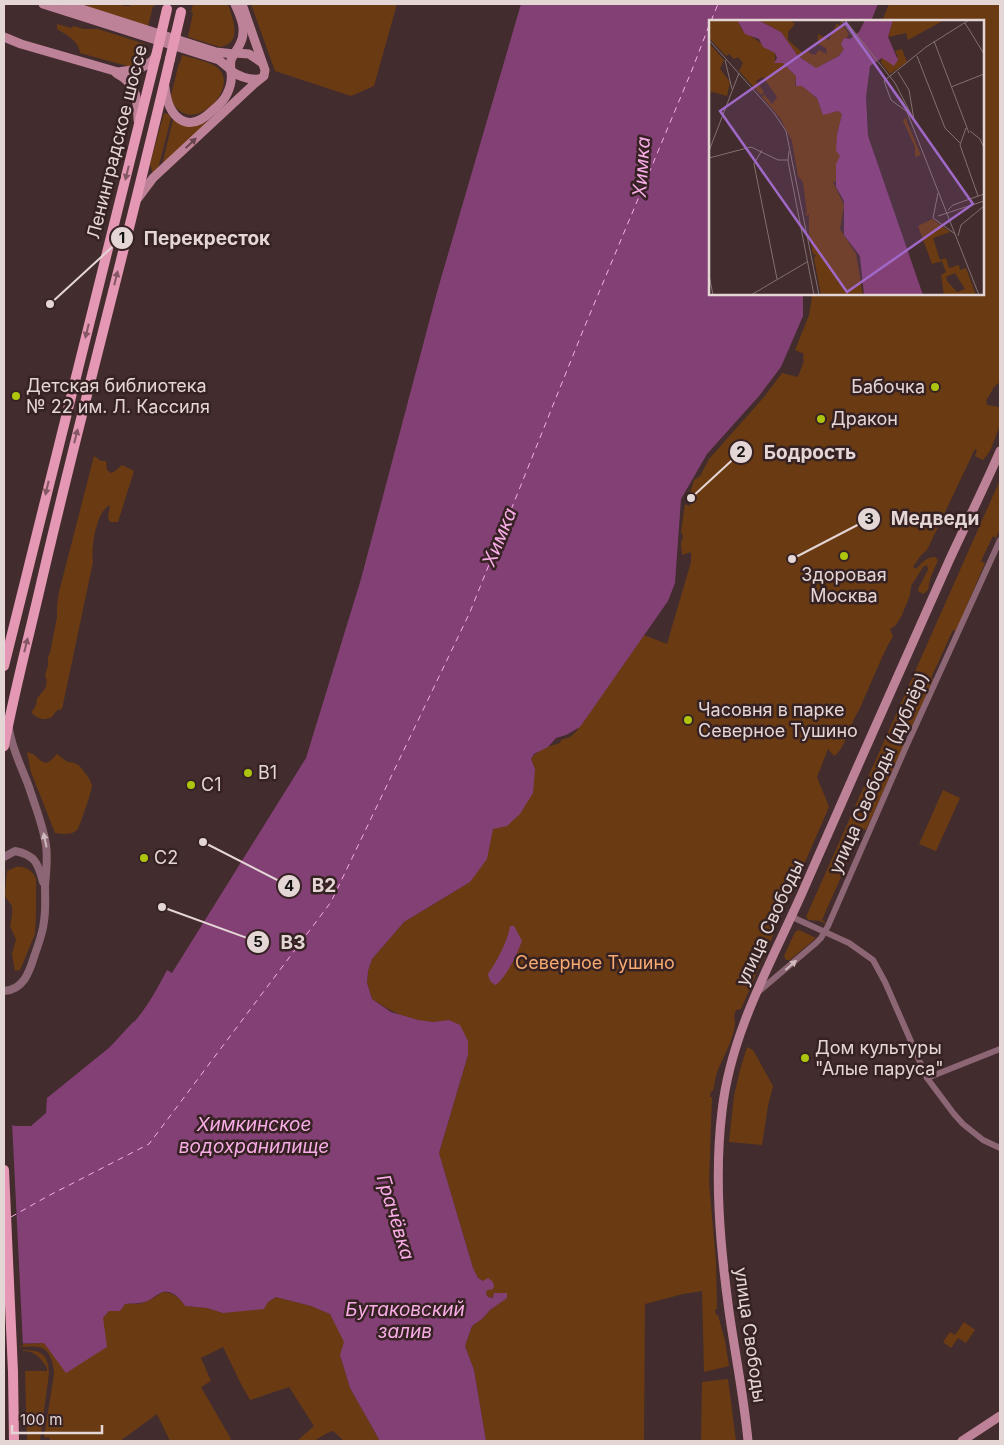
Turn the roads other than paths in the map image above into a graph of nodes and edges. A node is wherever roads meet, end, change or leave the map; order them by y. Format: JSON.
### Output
{"nodes":[{"id":1,"x":43,"y":4,"type":"edge"},
{"id":2,"x":68,"y":4,"type":"edge"},
{"id":3,"x":235,"y":4,"type":"edge"},
{"id":4,"x":242,"y":4,"type":"edge"},
{"id":5,"x":167,"y":6,"type":"edge"},
{"id":6,"x":182,"y":8,"type":"edge"},
{"id":7,"x":4,"y":39,"type":"edge"},
{"id":8,"x":234,"y":54,"type":"junction"},
{"id":9,"x":156,"y":56,"type":"junction"},
{"id":10,"x":262,"y":62,"type":"junction"},
{"id":11,"x":231,"y":70,"type":"junction"},
{"id":12,"x":111,"y":71,"type":"junction"},
{"id":13,"x":259,"y":79,"type":"junction"},
{"id":14,"x":164,"y":83,"type":"junction"},
{"id":15,"x":139,"y":126,"type":"junction"},
{"id":16,"x":134,"y":204,"type":"junction"},
{"id":17,"x":1000,"y":451,"type":"edge"},
{"id":18,"x":1000,"y":540,"type":"edge"},
{"id":19,"x":4,"y":666,"type":"edge"},
{"id":20,"x":8,"y":722,"type":"junction"},
{"id":21,"x":4,"y":746,"type":"edge"},
{"id":22,"x":4,"y":857,"type":"edge"},
{"id":23,"x":45,"y":888,"type":"junction"},
{"id":24,"x":792,"y":917,"type":"junction"},
{"id":25,"x":824,"y":931,"type":"junction"},
{"id":26,"x":4,"y":991,"type":"edge"},
{"id":27,"x":755,"y":996,"type":"junction"},
{"id":28,"x":1000,"y":1048,"type":"edge"},
{"id":29,"x":927,"y":1078,"type":"junction"},
{"id":30,"x":1000,"y":1148,"type":"edge"},
{"id":31,"x":4,"y":1170,"type":"edge"},
{"id":32,"x":1000,"y":1416,"type":"edge"},
{"id":33,"x":14,"y":1441,"type":"edge"},
{"id":34,"x":748,"y":1441,"type":"edge"},
{"id":35,"x":962,"y":1441,"type":"edge"}],
"edges":[{"from":1,"to":11,"type":"main road"},
{"from":2,"to":8,"type":"main road"},
{"from":3,"to":8,"type":"main road"},
{"from":4,"to":10,"type":"main road"},
{"from":5,"to":9,"type":"main road","name":"Ленинградское шоссе","bridge":true},
{"from":6,"to":14,"type":"main road","name":"Ленинградское шоссе","bridge":true},
{"from":7,"to":12,"type":"main road"},
{"from":8,"to":10,"type":"main road"},
{"from":8,"to":11,"type":"main road"},
{"from":9,"to":12,"type":"main road"},
{"from":9,"to":15,"type":"main road","name":"Ленинградское шоссе"},
{"from":10,"to":13,"type":"main road"},
{"from":11,"to":13,"type":"main road"},
{"from":11,"to":14,"type":"main road"},
{"from":12,"to":15,"type":"main road"},
{"from":16,"to":13,"type":"main road","one_way":true},
{"from":14,"to":16,"type":"main road","name":"Ленинградское шоссе"},
{"from":15,"to":19,"type":"main road","name":"Ленинградское шоссе","one_way":true},
{"from":20,"to":16,"type":"main road","name":"Ленинградское шоссе","one_way":true},
{"from":17,"to":24,"type":"main road","name":"улица Свободы"},
{"from":18,"to":25,"type":"street","name":"улица Свободы (дублёр)"},
{"from":20,"to":21,"type":"main road","name":"Ленинградское шоссе"},
{"from":23,"to":20,"type":"street","one_way":true},
{"from":22,"to":23,"type":"street"},
{"from":23,"to":26,"type":"street"},
{"from":24,"to":25,"type":"street"},
{"from":24,"to":27,"type":"main road","name":"улица Свободы"},
{"from":27,"to":25,"type":"street","name":"улица Свободы (дублёр)","one_way":true},
{"from":25,"to":29,"type":"street"},
{"from":27,"to":34,"type":"main road","name":"улица Свободы"},
{"from":28,"to":29,"type":"street"},
{"from":29,"to":30,"type":"street"},
{"from":31,"to":33,"type":"main road"},
{"from":32,"to":35,"type":"main road"}]}
